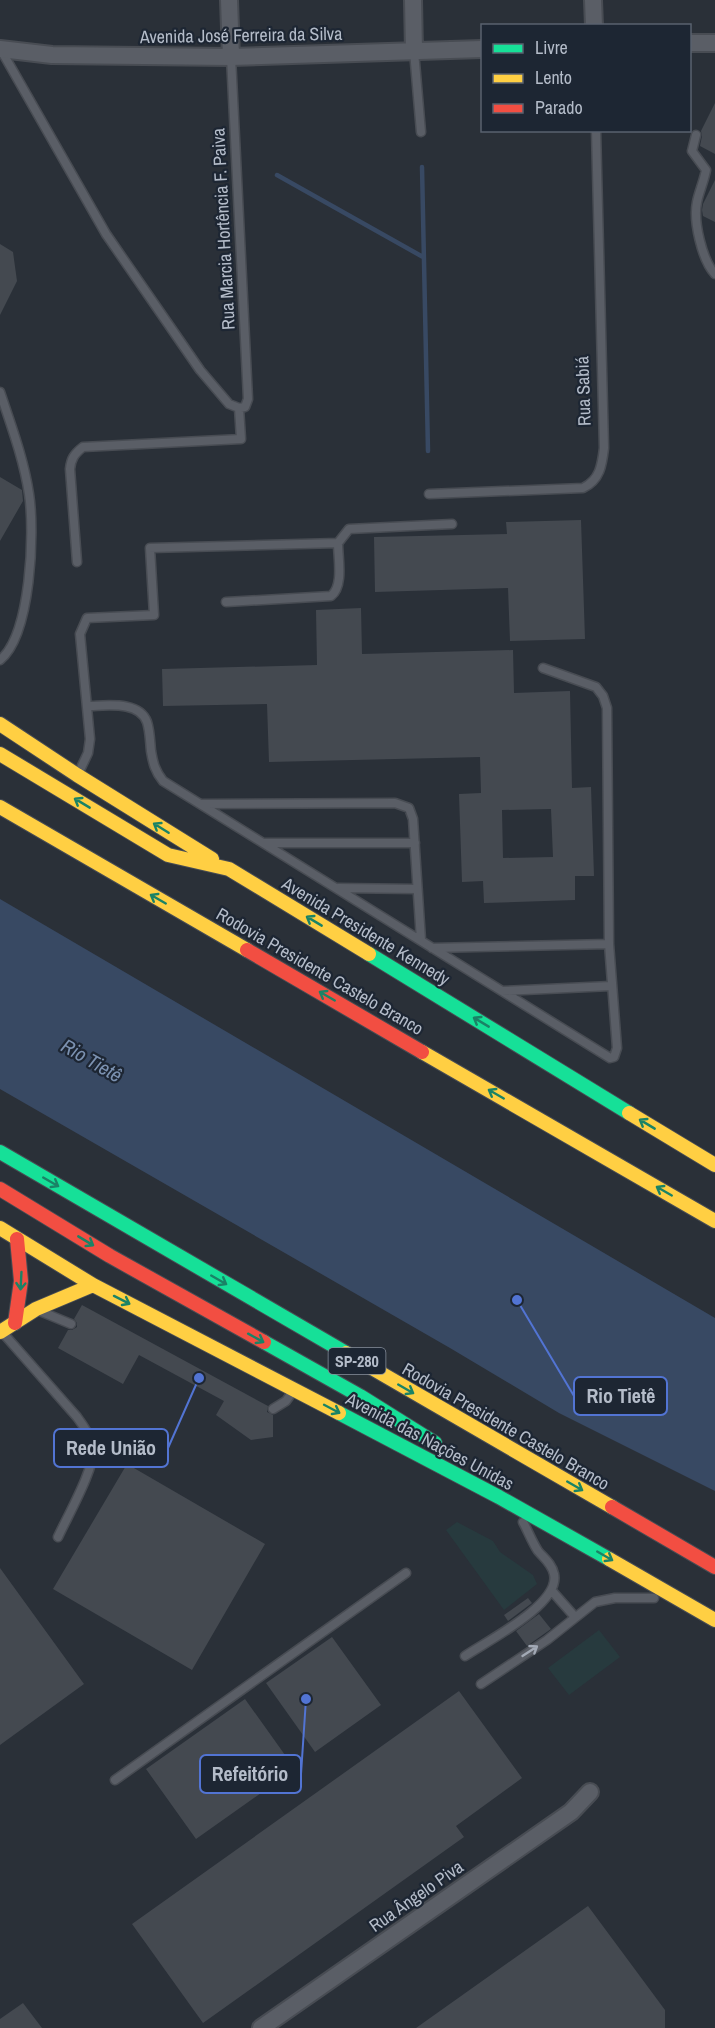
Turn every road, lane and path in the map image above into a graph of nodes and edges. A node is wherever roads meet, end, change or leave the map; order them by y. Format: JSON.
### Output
{"nodes":[{"id":1,"x":229,"y":0,"type":"edge"},
{"id":2,"x":413,"y":0,"type":"edge"},
{"id":3,"x":593,"y":0,"type":"edge"},
{"id":4,"x":594,"y":24,"type":"edge"},
{"id":5,"x":691,"y":43,"type":"edge"},
{"id":6,"x":715,"y":43,"type":"edge"},
{"id":7,"x":481,"y":49,"type":"edge"},
{"id":8,"x":1,"y":50,"type":"edge"},
{"id":9,"x":414,"y":51,"type":"junction"},
{"id":10,"x":231,"y":57,"type":"junction"},
{"id":11,"x":421,"y":132,"type":"dead end"},
{"id":12,"x":596,"y":132,"type":"edge"},
{"id":13,"x":696,"y":135,"type":"dead end"},
{"id":14,"x":715,"y":274,"type":"edge"},
{"id":15,"x":0,"y":392,"type":"edge"},
{"id":16,"x":239,"y":408,"type":"junction"},
{"id":17,"x":429,"y":494,"type":"dead end"},
{"id":18,"x":452,"y":524,"type":"dead end"},
{"id":19,"x":338,"y":543,"type":"junction"},
{"id":20,"x":77,"y":561,"type":"dead end"},
{"id":21,"x":226,"y":602,"type":"dead end"},
{"id":22,"x":0,"y":660,"type":"edge"},
{"id":23,"x":543,"y":668,"type":"dead end"},
{"id":24,"x":87,"y":706,"type":"junction"},
{"id":25,"x":0,"y":724,"type":"edge"},
{"id":26,"x":0,"y":754,"type":"edge"},
{"id":27,"x":77,"y":775,"type":"junction"},
{"id":28,"x":201,"y":804,"type":"junction"},
{"id":29,"x":0,"y":807,"type":"edge"},
{"id":30,"x":264,"y":843,"type":"junction"},
{"id":31,"x":415,"y":843,"type":"junction"},
{"id":32,"x":229,"y":869,"type":"junction"},
{"id":33,"x":338,"y":888,"type":"junction"},
{"id":34,"x":417,"y":889,"type":"junction"},
{"id":35,"x":421,"y":940,"type":"junction"},
{"id":36,"x":609,"y":944,"type":"junction"},
{"id":37,"x":432,"y":948,"type":"junction"},
{"id":38,"x":612,"y":986,"type":"junction"},
{"id":39,"x":502,"y":991,"type":"junction"},
{"id":40,"x":0,"y":1152,"type":"edge"},
{"id":41,"x":715,"y":1165,"type":"edge"},
{"id":42,"x":0,"y":1190,"type":"edge"},
{"id":43,"x":715,"y":1221,"type":"edge"},
{"id":44,"x":0,"y":1228,"type":"edge"},
{"id":45,"x":17,"y":1239,"type":"junction"},
{"id":46,"x":93,"y":1285,"type":"junction"},
{"id":47,"x":36,"y":1309,"type":"junction"},
{"id":48,"x":15,"y":1323,"type":"junction"},
{"id":49,"x":71,"y":1324,"type":"dead end"},
{"id":50,"x":1,"y":1332,"type":"edge"},
{"id":51,"x":294,"y":1390,"type":"junction"},
{"id":52,"x":273,"y":1409,"type":"dead end"},
{"id":53,"x":499,"y":1497,"type":"junction"},
{"id":54,"x":515,"y":1505,"type":"junction"},
{"id":55,"x":58,"y":1537,"type":"dead end"},
{"id":56,"x":715,"y":1567,"type":"edge"},
{"id":57,"x":406,"y":1573,"type":"dead end"},
{"id":58,"x":552,"y":1592,"type":"junction"},
{"id":59,"x":678,"y":1599,"type":"junction"},
{"id":60,"x":575,"y":1617,"type":"junction"},
{"id":61,"x":715,"y":1620,"type":"edge"},
{"id":62,"x":465,"y":1656,"type":"dead end"},
{"id":63,"x":481,"y":1684,"type":"dead end"},
{"id":64,"x":115,"y":1780,"type":"dead end"},
{"id":65,"x":590,"y":1791,"type":"dead end"},
{"id":66,"x":261,"y":2028,"type":"edge"}],
"edges":[{"from":1,"to":10,"type":"street"},
{"from":2,"to":9,"type":"street"},
{"from":3,"to":4,"type":"street"},
{"from":5,"to":6,"type":"street"},
{"from":7,"to":9,"type":"street","name":"Avenida José Ferreira da Silva"},
{"from":8,"to":10,"type":"street","name":"Avenida José Ferreira da Silva"},
{"from":8,"to":16,"type":"lane"},
{"from":9,"to":10,"type":"street","name":"Avenida José Ferreira da Silva"},
{"from":9,"to":11,"type":"lane"},
{"from":10,"to":16,"type":"lane","name":"Rua Marcia Hortência F. Paiva"},
{"from":12,"to":17,"type":"lane","name":"Rua Sabiá"},
{"from":13,"to":14,"type":"lane"},
{"from":15,"to":22,"type":"lane"},
{"from":16,"to":20,"type":"lane"},
{"from":18,"to":19,"type":"lane"},
{"from":19,"to":21,"type":"lane"},
{"from":19,"to":24,"type":"lane"},
{"from":23,"to":36,"type":"lane"},
{"from":24,"to":27,"type":"lane"},
{"from":24,"to":28,"type":"lane"},
{"from":25,"to":27,"type":"main road","name":"Avenida Presidente Kennedy"},
{"from":32,"to":26,"type":"main road","one_way":true},
{"from":32,"to":27,"type":"main road","name":"Avenida Presidente Kennedy","one_way":true},
{"from":28,"to":30,"type":"lane"},
{"from":28,"to":31,"type":"lane"},
{"from":43,"to":29,"type":"main road","name":"Rodovia Presidente Castelo Branco","one_way":true},
{"from":30,"to":31,"type":"lane"},
{"from":30,"to":33,"type":"lane"},
{"from":31,"to":34,"type":"lane"},
{"from":41,"to":32,"type":"main road","name":"Avenida Presidente Kennedy","one_way":true},
{"from":33,"to":34,"type":"lane"},
{"from":33,"to":35,"type":"lane"},
{"from":34,"to":35,"type":"lane"},
{"from":35,"to":37,"type":"lane"},
{"from":36,"to":37,"type":"lane"},
{"from":36,"to":38,"type":"lane"},
{"from":37,"to":39,"type":"lane"},
{"from":38,"to":39,"type":"lane"},
{"from":38,"to":39,"type":"lane"},
{"from":40,"to":56,"type":"main road","name":"Rodovia Presidente Castelo Branco","number":"SP-280","one_way":true},
{"from":42,"to":53,"type":"main road","one_way":true},
{"from":44,"to":45,"type":"main road","name":"Avenida das Nações Unidas"},
{"from":45,"to":46,"type":"main road","name":"Avenida das Nações Unidas"},
{"from":45,"to":48,"type":"main road","one_way":true},
{"from":46,"to":47,"type":"main road"},
{"from":46,"to":51,"type":"main road","name":"Avenida das Nações Unidas","one_way":true},
{"from":47,"to":48,"type":"main road"},
{"from":47,"to":49,"type":"lane"},
{"from":48,"to":50,"type":"main road"},
{"from":50,"to":55,"type":"lane"},
{"from":51,"to":52,"type":"lane"},
{"from":51,"to":53,"type":"main road","name":"Avenida das Nações Unidas","one_way":true},
{"from":53,"to":54,"type":"main road","name":"Avenida das Nações Unidas"},
{"from":54,"to":58,"type":"lane"},
{"from":54,"to":59,"type":"main road","name":"Avenida das Nações Unidas","one_way":true},
{"from":57,"to":64,"type":"lane"},
{"from":58,"to":60,"type":"lane"},
{"from":58,"to":62,"type":"lane"},
{"from":59,"to":60,"type":"lane"},
{"from":59,"to":61,"type":"main road","name":"Avenida das Nações Unidas"},
{"from":63,"to":60,"type":"lane","one_way":true},
{"from":65,"to":66,"type":"street","name":"Rua Ângelo Piva"}]}
